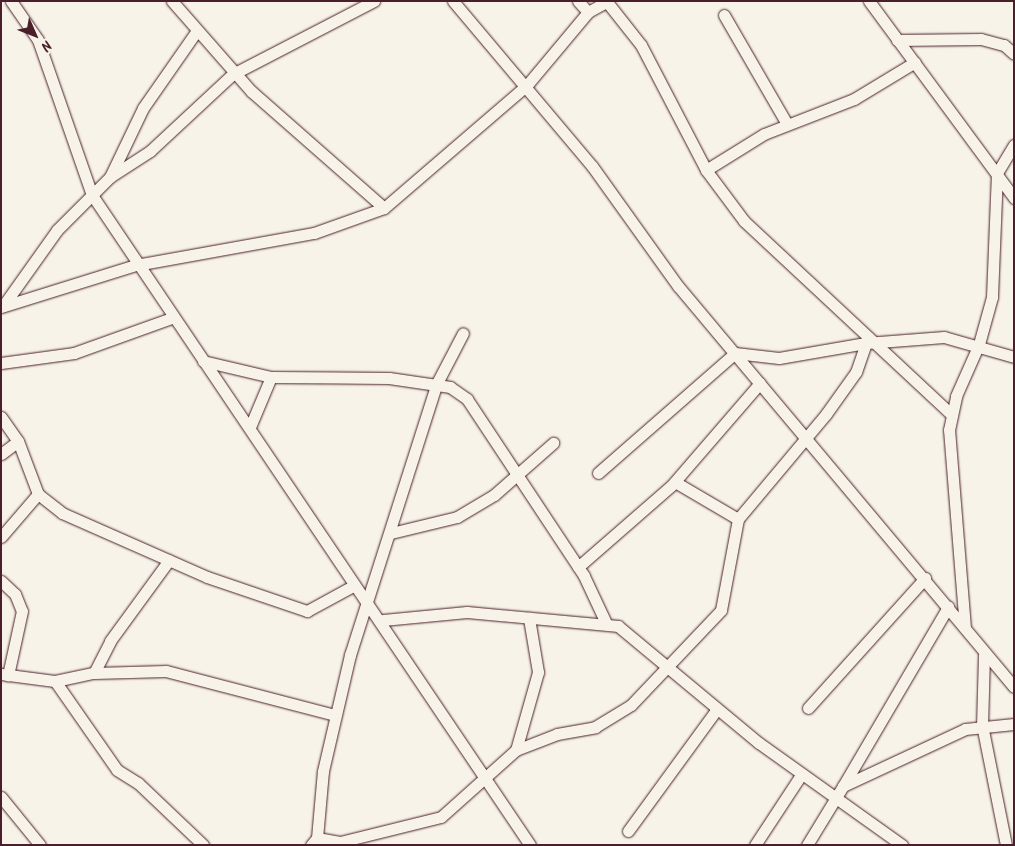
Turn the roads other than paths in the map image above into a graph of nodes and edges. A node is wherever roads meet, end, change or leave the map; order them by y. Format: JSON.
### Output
{"nodes":[{"id":1,"x":11,"y":1,"type":"edge"},
{"id":2,"x":172,"y":1,"type":"edge"},
{"id":3,"x":374,"y":1,"type":"edge"},
{"id":4,"x":453,"y":1,"type":"edge"},
{"id":5,"x":578,"y":1,"type":"edge"},
{"id":6,"x":869,"y":1,"type":"edge"},
{"id":7,"x":607,"y":2,"type":"edge"},
{"id":8,"x":588,"y":12,"type":"junction"},
{"id":9,"x":724,"y":15,"type":"dead end"},
{"id":10,"x":196,"y":32,"type":"junction"},
{"id":11,"x":897,"y":40,"type":"junction"},
{"id":12,"x":1014,"y":54,"type":"edge"},
{"id":13,"x":916,"y":62,"type":"junction"},
{"id":14,"x":234,"y":74,"type":"junction"},
{"id":15,"x":527,"y":85,"type":"junction"},
{"id":16,"x":787,"y":124,"type":"junction"},
{"id":17,"x":1014,"y":145,"type":"edge"},
{"id":18,"x":706,"y":170,"type":"junction"},
{"id":19,"x":997,"y":173,"type":"junction"},
{"id":20,"x":110,"y":177,"type":"junction"},
{"id":21,"x":92,"y":195,"type":"junction"},
{"id":22,"x":1014,"y":198,"type":"edge"},
{"id":23,"x":384,"y":208,"type":"junction"},
{"id":24,"x":136,"y":265,"type":"junction"},
{"id":25,"x":2,"y":306,"type":"edge"},
{"id":26,"x":172,"y":318,"type":"junction"},
{"id":27,"x":463,"y":333,"type":"dead end"},
{"id":28,"x":869,"y":342,"type":"junction"},
{"id":29,"x":979,"y":344,"type":"junction"},
{"id":30,"x":735,"y":353,"type":"junction"},
{"id":31,"x":1014,"y":357,"type":"edge"},
{"id":32,"x":204,"y":360,"type":"junction"},
{"id":33,"x":1,"y":363,"type":"edge"},
{"id":34,"x":271,"y":377,"type":"junction"},
{"id":35,"x":437,"y":383,"type":"junction"},
{"id":36,"x":760,"y":383,"type":"junction"},
{"id":37,"x":952,"y":415,"type":"junction"},
{"id":38,"x":1,"y":417,"type":"edge"},
{"id":39,"x":250,"y":427,"type":"junction"},
{"id":40,"x":806,"y":435,"type":"junction"},
{"id":41,"x":18,"y":441,"type":"junction"},
{"id":42,"x":552,"y":443,"type":"dead end"},
{"id":43,"x":1,"y":454,"type":"edge"},
{"id":44,"x":598,"y":473,"type":"dead end"},
{"id":45,"x":517,"y":477,"type":"junction"},
{"id":46,"x":675,"y":482,"type":"junction"},
{"id":47,"x":38,"y":494,"type":"junction"},
{"id":48,"x":738,"y":519,"type":"junction"},
{"id":49,"x":391,"y":533,"type":"junction"},
{"id":50,"x":1,"y":536,"type":"edge"},
{"id":51,"x":168,"y":560,"type":"junction"},
{"id":52,"x":578,"y":567,"type":"junction"},
{"id":53,"x":925,"y":578,"type":"junction"},
{"id":54,"x":1,"y":581,"type":"edge"},
{"id":55,"x":353,"y":586,"type":"junction"},
{"id":56,"x":365,"y":606,"type":"junction"},
{"id":57,"x":948,"y":607,"type":"junction"},
{"id":58,"x":529,"y":618,"type":"junction"},
{"id":59,"x":383,"y":620,"type":"junction"},
{"id":60,"x":606,"y":623,"type":"junction"},
{"id":61,"x":965,"y":628,"type":"junction"},
{"id":62,"x":984,"y":655,"type":"junction"},
{"id":63,"x":669,"y":669,"type":"junction"},
{"id":64,"x":4,"y":674,"type":"edge"},
{"id":65,"x":94,"y":674,"type":"junction"},
{"id":66,"x":55,"y":681,"type":"junction"},
{"id":67,"x":1014,"y":687,"type":"edge"},
{"id":68,"x":808,"y":708,"type":"dead end"},
{"id":69,"x":717,"y":710,"type":"junction"},
{"id":70,"x":335,"y":715,"type":"junction"},
{"id":71,"x":982,"y":724,"type":"junction"},
{"id":72,"x":1014,"y":724,"type":"edge"},
{"id":73,"x":516,"y":750,"type":"junction"},
{"id":74,"x":801,"y":775,"type":"junction"},
{"id":75,"x":484,"y":778,"type":"junction"},
{"id":76,"x":840,"y":791,"type":"junction"},
{"id":77,"x":1,"y":797,"type":"edge"},
{"id":78,"x":628,"y":831,"type":"dead end"},
{"id":79,"x":314,"y":841,"type":"edge"},
{"id":80,"x":40,"y":845,"type":"edge"},
{"id":81,"x":203,"y":845,"type":"edge"},
{"id":82,"x":530,"y":845,"type":"edge"},
{"id":83,"x":755,"y":845,"type":"edge"},
{"id":84,"x":807,"y":845,"type":"edge"},
{"id":85,"x":902,"y":845,"type":"edge"},
{"id":86,"x":1006,"y":845,"type":"edge"}],
"edges":[{"from":1,"to":21,"type":"street"},
{"from":2,"to":10,"type":"street"},
{"from":3,"to":14,"type":"street"},
{"from":4,"to":15,"type":"street"},
{"from":5,"to":8,"type":"street"},
{"from":6,"to":11,"type":"street"},
{"from":7,"to":8,"type":"street"},
{"from":7,"to":18,"type":"street"},
{"from":8,"to":15,"type":"street"},
{"from":9,"to":16,"type":"street"},
{"from":10,"to":14,"type":"street"},
{"from":10,"to":20,"type":"street"},
{"from":11,"to":12,"type":"street"},
{"from":11,"to":13,"type":"street"},
{"from":13,"to":16,"type":"street"},
{"from":13,"to":19,"type":"street"},
{"from":14,"to":20,"type":"street"},
{"from":14,"to":23,"type":"street"},
{"from":15,"to":23,"type":"street"},
{"from":15,"to":30,"type":"street"},
{"from":16,"to":18,"type":"street"},
{"from":17,"to":19,"type":"street"},
{"from":18,"to":28,"type":"street"},
{"from":19,"to":22,"type":"street"},
{"from":19,"to":29,"type":"street"},
{"from":20,"to":21,"type":"street"},
{"from":21,"to":24,"type":"street"},
{"from":21,"to":25,"type":"street"},
{"from":23,"to":24,"type":"street"},
{"from":24,"to":25,"type":"street"},
{"from":24,"to":26,"type":"street"},
{"from":26,"to":32,"type":"street"},
{"from":26,"to":33,"type":"street"},
{"from":27,"to":35,"type":"street"},
{"from":28,"to":29,"type":"street"},
{"from":28,"to":30,"type":"street"},
{"from":28,"to":37,"type":"street"},
{"from":28,"to":40,"type":"street"},
{"from":29,"to":31,"type":"street"},
{"from":29,"to":37,"type":"street"},
{"from":30,"to":36,"type":"street"},
{"from":30,"to":44,"type":"street"},
{"from":32,"to":34,"type":"street"},
{"from":32,"to":39,"type":"street"},
{"from":34,"to":35,"type":"street"},
{"from":34,"to":39,"type":"street"},
{"from":35,"to":45,"type":"street"},
{"from":35,"to":49,"type":"street"},
{"from":36,"to":40,"type":"street"},
{"from":36,"to":46,"type":"street"},
{"from":37,"to":61,"type":"street"},
{"from":38,"to":41,"type":"street"},
{"from":39,"to":55,"type":"street"},
{"from":40,"to":48,"type":"street"},
{"from":40,"to":53,"type":"street"},
{"from":41,"to":43,"type":"street"},
{"from":41,"to":47,"type":"street"},
{"from":42,"to":45,"type":"street"},
{"from":45,"to":49,"type":"street"},
{"from":45,"to":52,"type":"street"},
{"from":46,"to":48,"type":"street"},
{"from":46,"to":52,"type":"street"},
{"from":47,"to":50,"type":"street"},
{"from":47,"to":51,"type":"street"},
{"from":48,"to":63,"type":"street"},
{"from":49,"to":56,"type":"street"},
{"from":51,"to":55,"type":"street"},
{"from":51,"to":65,"type":"street"},
{"from":52,"to":60,"type":"street"},
{"from":53,"to":57,"type":"street"},
{"from":53,"to":68,"type":"street"},
{"from":54,"to":64,"type":"street"},
{"from":55,"to":56,"type":"street"},
{"from":56,"to":59,"type":"street"},
{"from":56,"to":70,"type":"street"},
{"from":57,"to":61,"type":"street"},
{"from":57,"to":76,"type":"street"},
{"from":58,"to":59,"type":"street"},
{"from":58,"to":60,"type":"street"},
{"from":58,"to":73,"type":"street"},
{"from":59,"to":75,"type":"street"},
{"from":60,"to":63,"type":"street"},
{"from":61,"to":62,"type":"street"},
{"from":62,"to":67,"type":"street"},
{"from":62,"to":71,"type":"street"},
{"from":63,"to":69,"type":"street"},
{"from":63,"to":73,"type":"street"},
{"from":64,"to":66,"type":"street"},
{"from":65,"to":66,"type":"street"},
{"from":65,"to":70,"type":"street"},
{"from":66,"to":81,"type":"street"},
{"from":69,"to":74,"type":"street"},
{"from":69,"to":78,"type":"street"},
{"from":70,"to":79,"type":"street"},
{"from":71,"to":72,"type":"street"},
{"from":71,"to":76,"type":"street"},
{"from":71,"to":86,"type":"street"},
{"from":73,"to":75,"type":"street"},
{"from":74,"to":76,"type":"street"},
{"from":74,"to":83,"type":"street"},
{"from":75,"to":79,"type":"street"},
{"from":75,"to":82,"type":"street"},
{"from":76,"to":84,"type":"street"},
{"from":76,"to":85,"type":"street"},
{"from":77,"to":80,"type":"street"}]}
